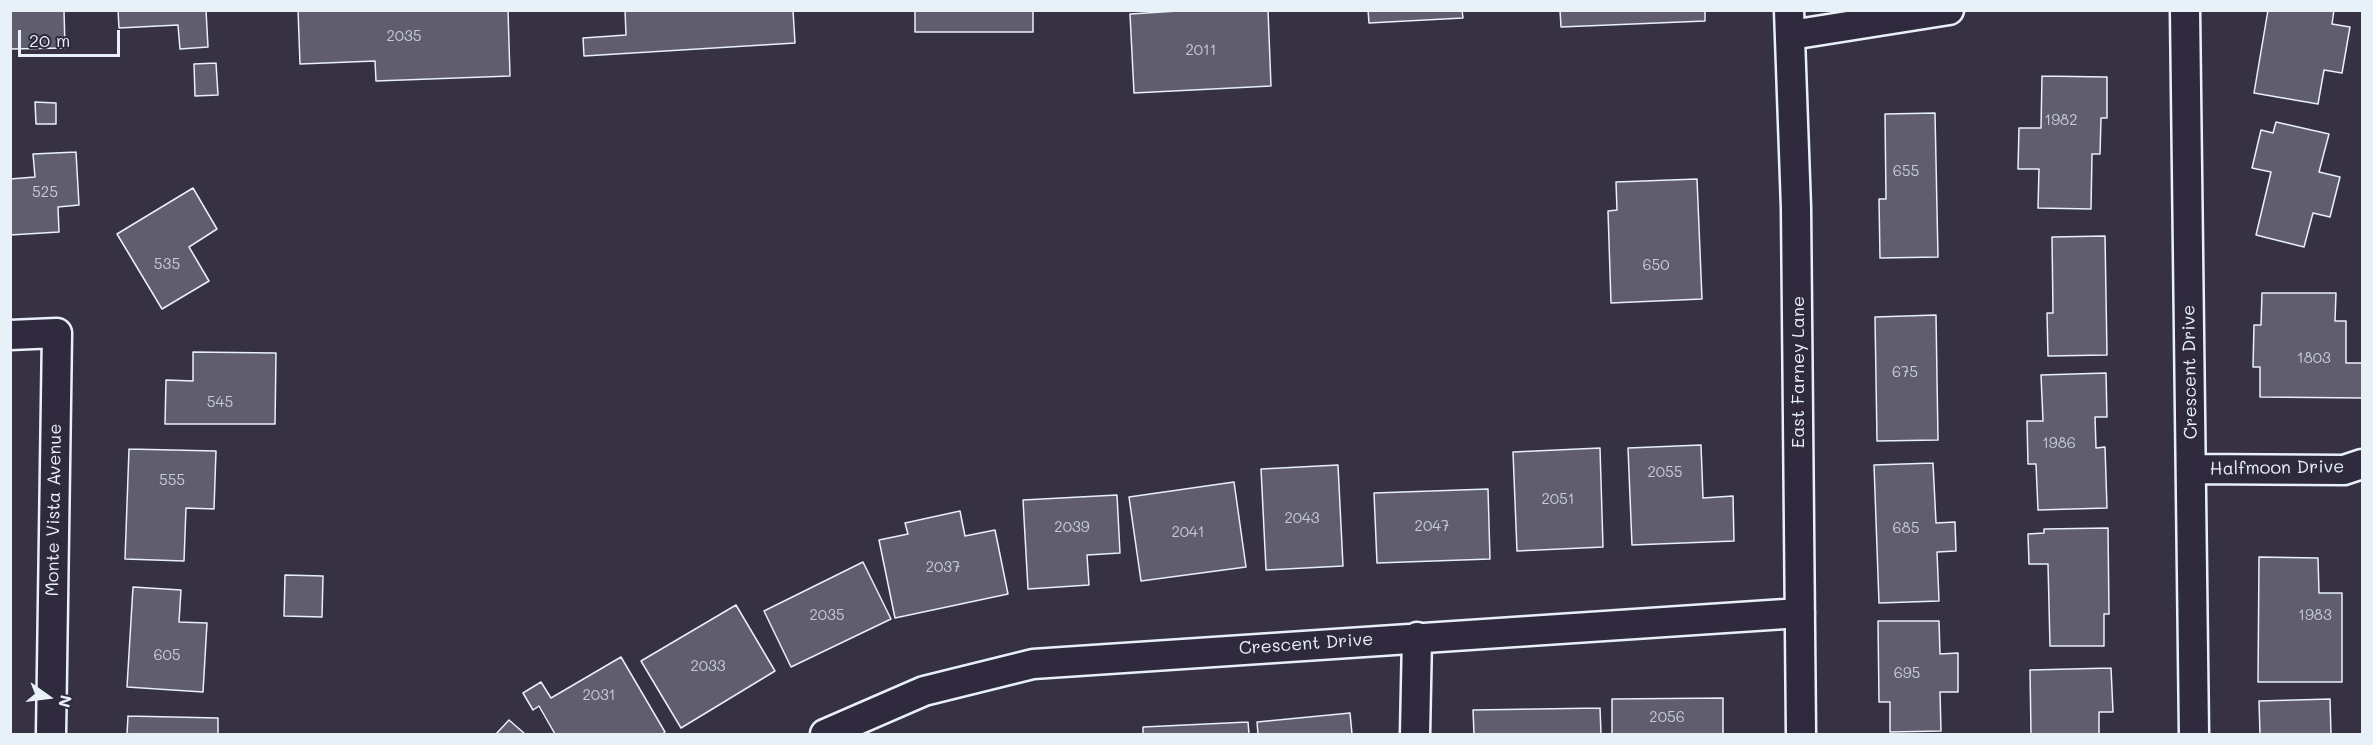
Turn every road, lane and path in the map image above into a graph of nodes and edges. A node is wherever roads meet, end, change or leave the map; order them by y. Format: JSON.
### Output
{"nodes":[{"id":1,"x":1948,"y":10,"type":"edge"},
{"id":2,"x":2185,"y":10,"type":"edge"},
{"id":3,"x":1790,"y":22,"type":"edge"},
{"id":4,"x":10,"y":335,"type":"edge"},
{"id":5,"x":2362,"y":464,"type":"edge"},
{"id":6,"x":2191,"y":469,"type":"junction"},
{"id":7,"x":1800,"y":613,"type":"junction"},
{"id":8,"x":1417,"y":637,"type":"junction"},
{"id":9,"x":51,"y":735,"type":"edge"},
{"id":10,"x":825,"y":735,"type":"edge"},
{"id":11,"x":1415,"y":735,"type":"edge"},
{"id":12,"x":1801,"y":735,"type":"edge"},
{"id":13,"x":2194,"y":735,"type":"edge"}],
"edges":[{"from":1,"to":3,"type":"street"},
{"from":2,"to":6,"type":"street","name":"Crescent Drive"},
{"from":3,"to":7,"type":"street","name":"East Farney Lane"},
{"from":4,"to":9,"type":"street","name":"Monte Vista Avenue"},
{"from":5,"to":6,"type":"street","name":"Halfmoon Drive"},
{"from":6,"to":13,"type":"street","name":"Crescent Drive"},
{"from":7,"to":8,"type":"street","name":"Crescent Drive"},
{"from":7,"to":12,"type":"street","name":"East Farney Lane"},
{"from":8,"to":10,"type":"street","name":"Crescent Drive"},
{"from":8,"to":11,"type":"street"}]}
